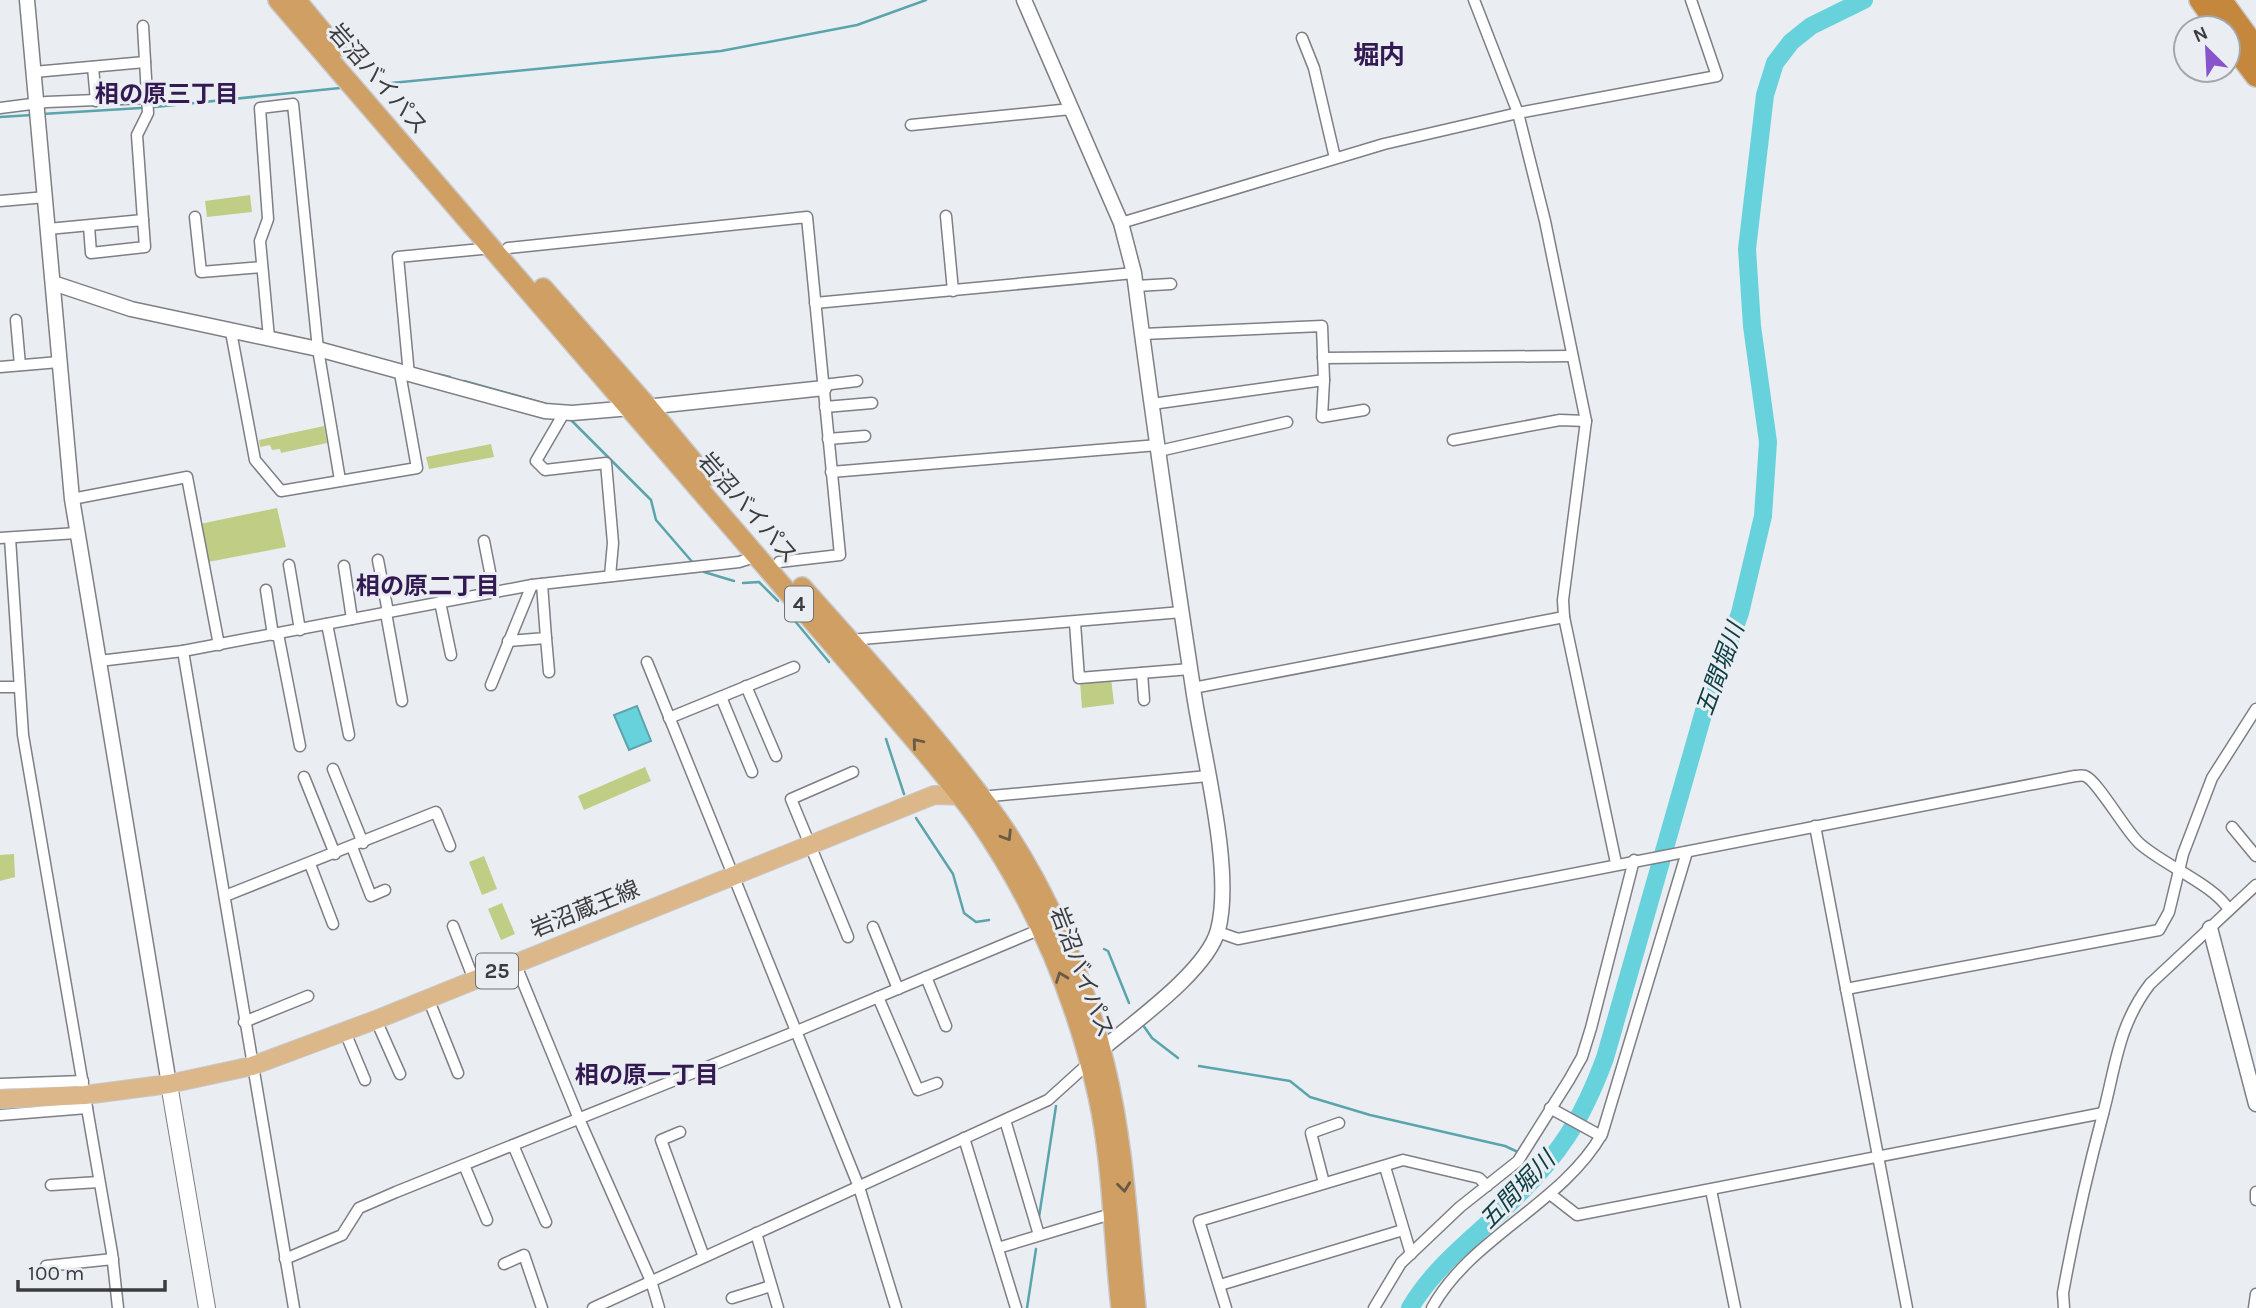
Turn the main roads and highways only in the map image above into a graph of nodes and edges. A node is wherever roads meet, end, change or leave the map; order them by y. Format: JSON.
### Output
{"nodes":[{"id":1,"x":278,"y":0,"type":"edge"},
{"id":2,"x":296,"y":0,"type":"edge"},
{"id":3,"x":2221,"y":0,"type":"edge"},
{"id":4,"x":2256,"y":48,"type":"edge"},
{"id":5,"x":2242,"y":57,"type":"edge"},
{"id":6,"x":2256,"y":76,"type":"edge"},
{"id":7,"x":500,"y":248,"type":"junction"},
{"id":8,"x":960,"y":795,"type":"junction"},
{"id":9,"x":980,"y":797,"type":"junction"},
{"id":10,"x":1095,"y":1056,"type":"junction"},
{"id":11,"x":169,"y":1084,"type":"junction"},
{"id":12,"x":0,"y":1099,"type":"edge"},
{"id":13,"x":207,"y":1308,"type":"edge"},
{"id":14,"x":1121,"y":1308,"type":"edge"},
{"id":15,"x":1136,"y":1308,"type":"edge"}],
"edges":[{"from":1,"to":7,"type":"highway","name":"岩沼バイパス","number":"4"},
{"from":2,"to":7,"type":"highway","name":"岩沼バイパス","number":"4"},
{"from":3,"to":4,"type":"highway"},
{"from":5,"to":6,"type":"highway"},
{"from":8,"to":7,"type":"highway","name":"岩沼バイパス","number":"4","one_way":true},
{"from":7,"to":9,"type":"highway","name":"岩沼バイパス","number":"4"},
{"from":8,"to":9,"type":"main road","name":"岩沼蔵王線","number":"25"},
{"from":10,"to":8,"type":"highway","name":"岩沼バイパス","number":"4","one_way":true},
{"from":8,"to":11,"type":"main road","name":"岩沼蔵王線","number":"25"},
{"from":9,"to":10,"type":"highway","name":"岩沼バイパス","number":"4","one_way":true},
{"from":10,"to":14,"type":"highway","name":"岩沼バイパス","number":"4"},
{"from":10,"to":15,"type":"highway","name":"岩沼バイパス","number":"4","one_way":true},
{"from":11,"to":12,"type":"main road","name":"岩沼蔵王線","number":"25"},
{"from":11,"to":13,"type":"main road"}]}
